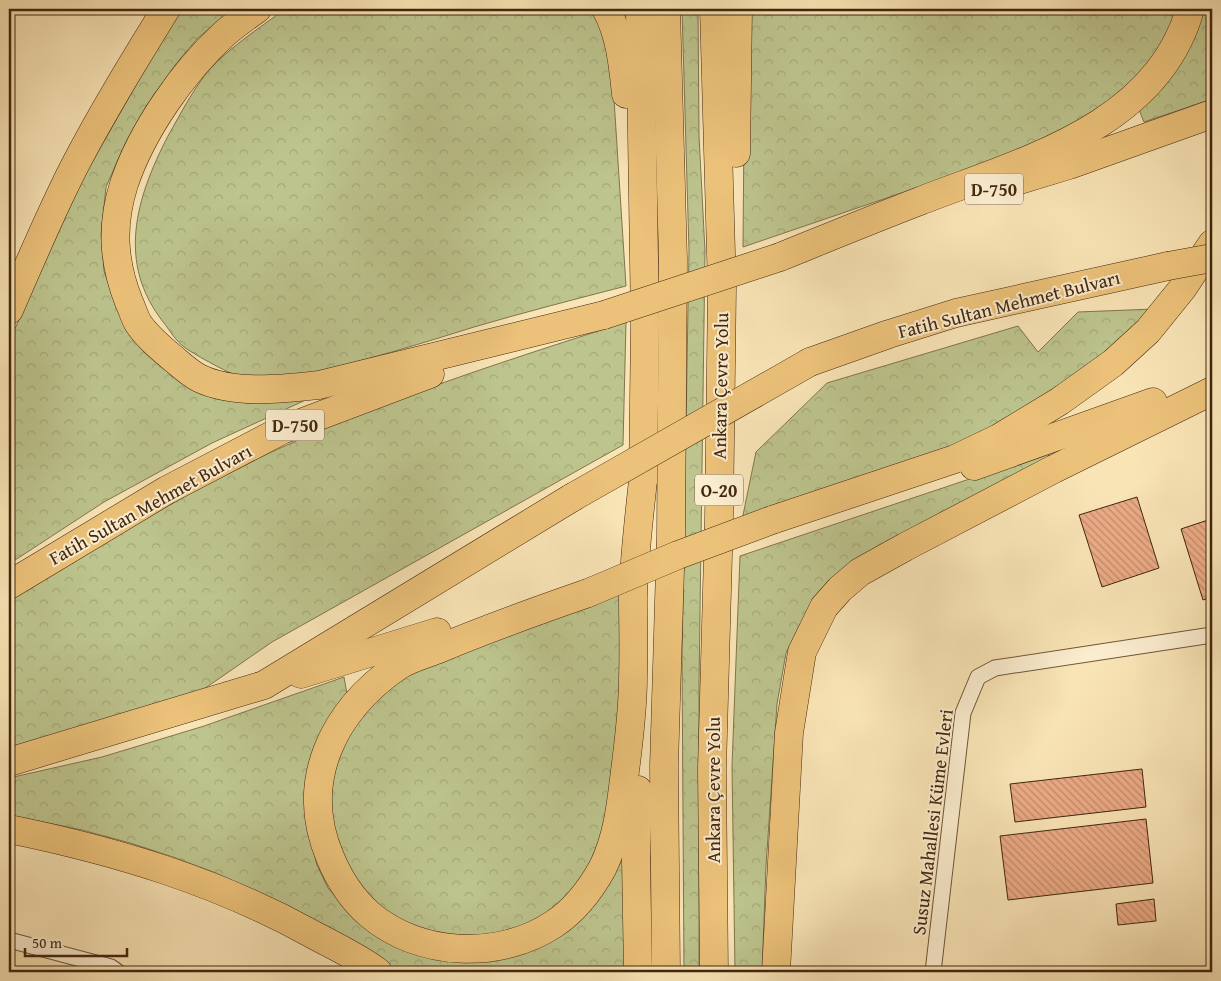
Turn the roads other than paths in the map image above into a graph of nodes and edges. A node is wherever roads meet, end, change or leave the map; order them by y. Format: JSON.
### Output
{"nodes":[{"id":1,"x":166,"y":9,"type":"edge"},
{"id":2,"x":257,"y":9,"type":"edge"},
{"id":3,"x":606,"y":9,"type":"edge"},
{"id":4,"x":640,"y":9,"type":"edge"},
{"id":5,"x":666,"y":9,"type":"edge"},
{"id":6,"x":714,"y":9,"type":"edge"},
{"id":7,"x":738,"y":9,"type":"edge"},
{"id":8,"x":1190,"y":9,"type":"edge"},
{"id":9,"x":1209,"y":115,"type":"edge"},
{"id":10,"x":1212,"y":244,"type":"edge"},
{"id":11,"x":780,"y":257,"type":"junction"},
{"id":12,"x":1212,"y":258,"type":"edge"},
{"id":13,"x":9,"y":310,"type":"edge"},
{"id":14,"x":604,"y":315,"type":"junction"},
{"id":15,"x":645,"y":323,"type":"junction"},
{"id":16,"x":1212,"y":376,"type":"edge"},
{"id":17,"x":1212,"y":391,"type":"edge"},
{"id":18,"x":719,"y":429,"type":"junction"},
{"id":19,"x":643,"y":480,"type":"junction"},
{"id":20,"x":774,"y":525,"type":"junction"},
{"id":21,"x":9,"y":585,"type":"edge"},
{"id":22,"x":586,"y":588,"type":"junction"},
{"id":23,"x":1212,"y":635,"type":"edge"},
{"id":24,"x":264,"y":685,"type":"junction"},
{"id":25,"x":9,"y":762,"type":"edge"},
{"id":26,"x":9,"y":829,"type":"edge"},
{"id":27,"x":9,"y":940,"type":"edge"},
{"id":28,"x":118,"y":972,"type":"edge"},
{"id":29,"x":378,"y":972,"type":"edge"},
{"id":30,"x":638,"y":972,"type":"edge"},
{"id":31,"x":666,"y":972,"type":"edge"},
{"id":32,"x":714,"y":972,"type":"edge"},
{"id":33,"x":776,"y":972,"type":"edge"},
{"id":34,"x":933,"y":972,"type":"edge"}],
"edges":[{"from":1,"to":13,"type":"highway"},
{"from":2,"to":14,"type":"highway"},
{"from":3,"to":15,"type":"highway"},
{"from":4,"to":15,"type":"highway"},
{"from":5,"to":31,"type":"highway","number":"O-20"},
{"from":6,"to":18,"type":"highway","name":"Ankara Çevre Yolu","number":"O-20"},
{"from":7,"to":18,"type":"highway"},
{"from":8,"to":11,"type":"highway"},
{"from":9,"to":11,"type":"highway","number":"D-750"},
{"from":10,"to":20,"type":"highway"},
{"from":11,"to":14,"type":"highway","number":"D-750","bridge":true},
{"from":12,"to":24,"type":"highway","name":"Fatih Sultan Mehmet Bulvarı","bridge":true},
{"from":14,"to":21,"type":"highway","name":"Fatih Sultan Mehmet Bulvarı","number":"D-750"},
{"from":15,"to":19,"type":"highway"},
{"from":16,"to":20,"type":"highway"},
{"from":17,"to":33,"type":"highway"},
{"from":18,"to":32,"type":"highway","name":"Ankara Çevre Yolu","number":"O-20"},
{"from":19,"to":22,"type":"highway"},
{"from":19,"to":30,"type":"highway"},
{"from":20,"to":22,"type":"highway","bridge":true},
{"from":22,"to":24,"type":"highway"},
{"from":23,"to":34,"type":"street","name":"Susuz Mahallesi Küme Evleri"},
{"from":24,"to":25,"type":"highway"},
{"from":26,"to":29,"type":"highway"},
{"from":27,"to":28,"type":"street"}]}
